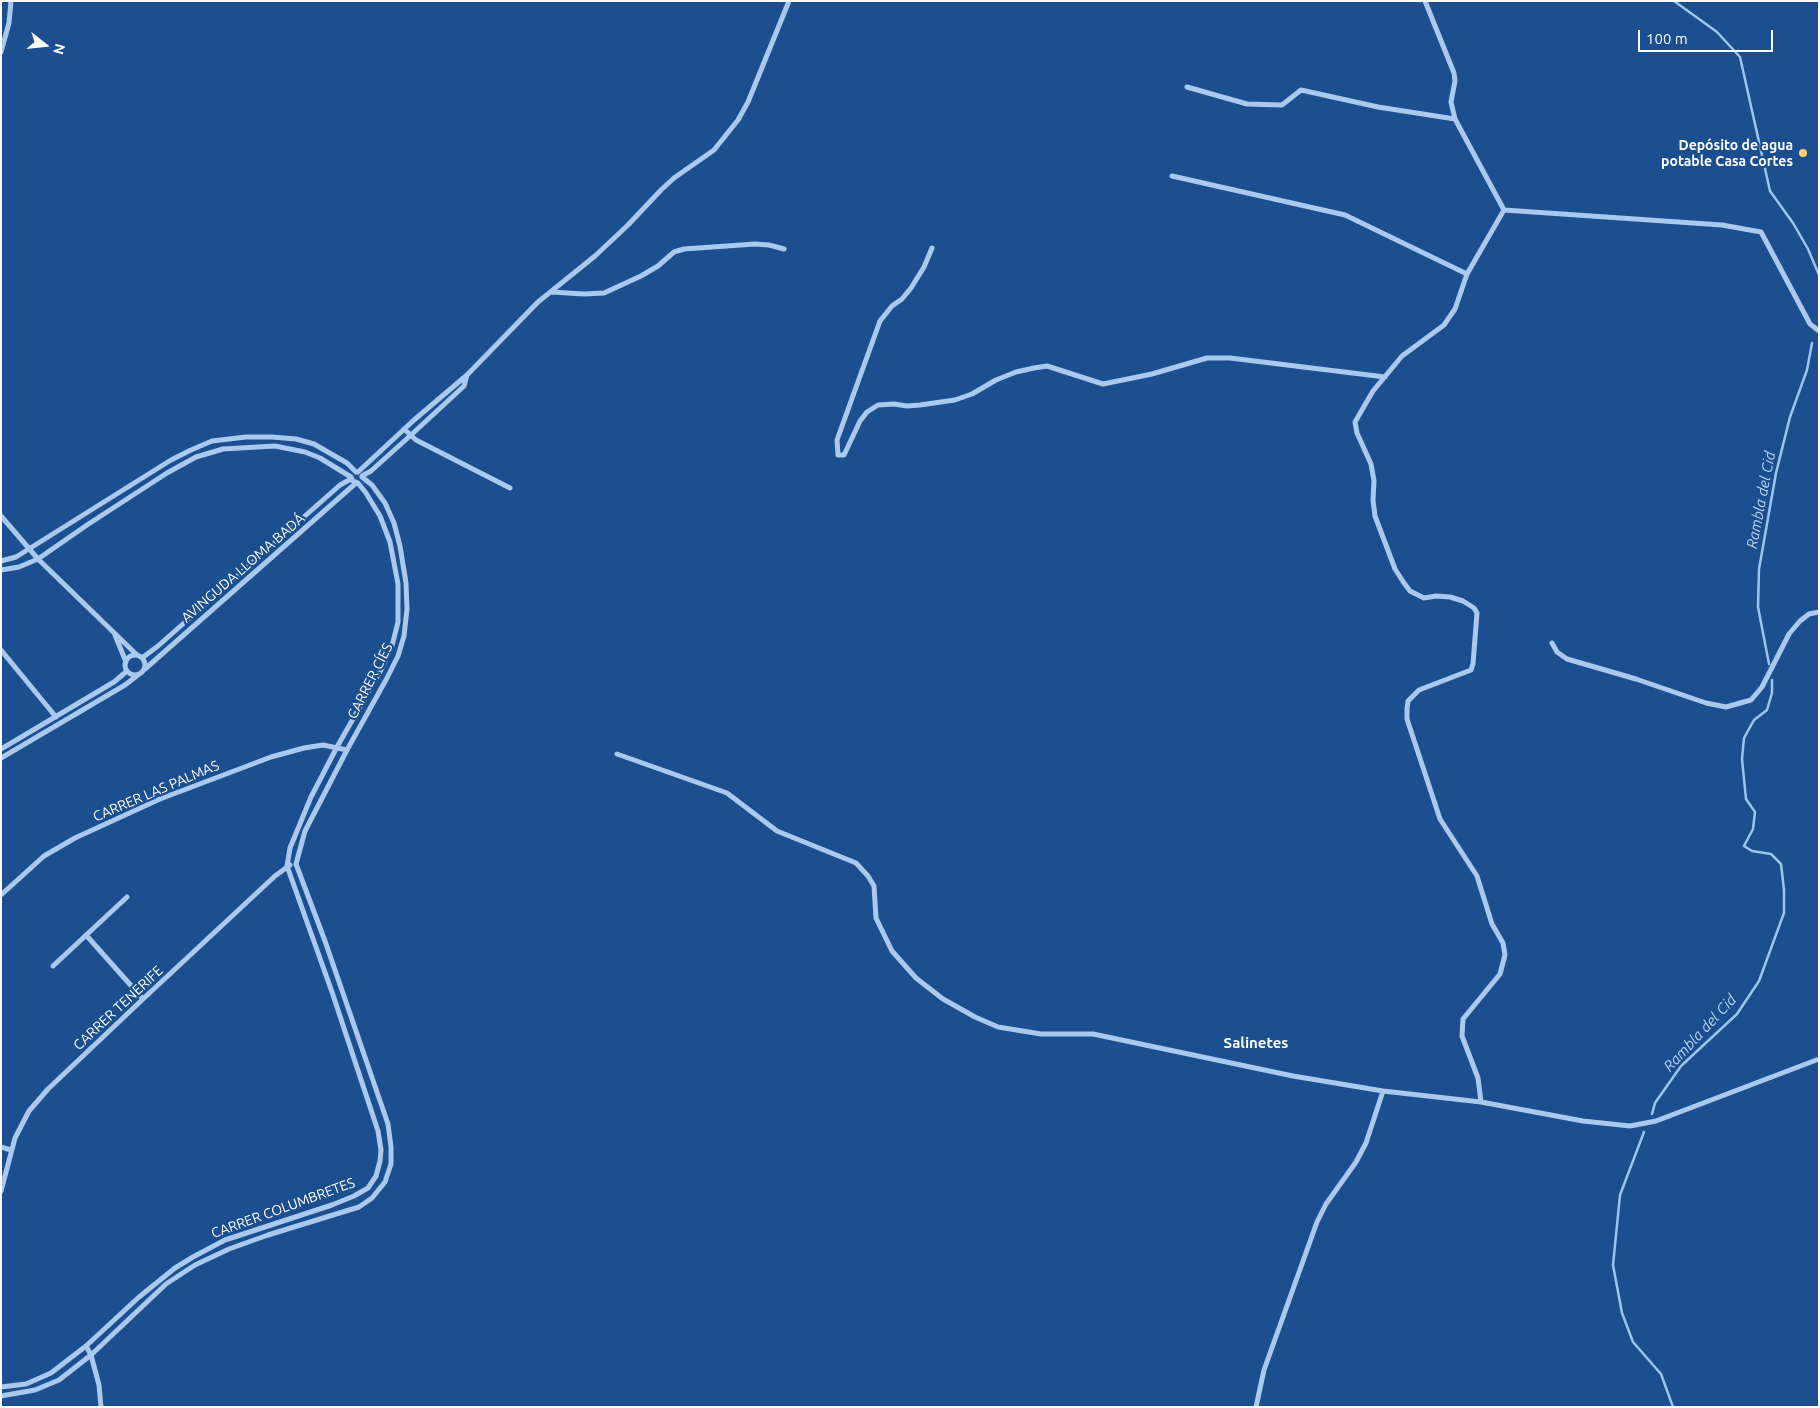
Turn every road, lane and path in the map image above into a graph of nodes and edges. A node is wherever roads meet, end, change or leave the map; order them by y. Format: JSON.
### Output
{"nodes":[{"id":1,"x":11,"y":1,"type":"edge"},
{"id":2,"x":789,"y":1,"type":"edge"},
{"id":3,"x":1425,"y":1,"type":"edge"},
{"id":4,"x":1,"y":52,"type":"edge"},
{"id":5,"x":1187,"y":87,"type":"dead end"},
{"id":6,"x":1455,"y":119,"type":"junction"},
{"id":7,"x":1172,"y":176,"type":"dead end"},
{"id":8,"x":1504,"y":210,"type":"junction"},
{"id":9,"x":932,"y":248,"type":"dead end"},
{"id":10,"x":784,"y":249,"type":"dead end"},
{"id":11,"x":1468,"y":274,"type":"junction"},
{"id":12,"x":551,"y":292,"type":"junction"},
{"id":13,"x":1819,"y":331,"type":"edge"},
{"id":14,"x":464,"y":377,"type":"junction"},
{"id":15,"x":1384,"y":377,"type":"junction"},
{"id":16,"x":404,"y":429,"type":"junction"},
{"id":17,"x":411,"y":435,"type":"junction"},
{"id":18,"x":360,"y":474,"type":"junction"},
{"id":19,"x":354,"y":480,"type":"junction"},
{"id":20,"x":510,"y":488,"type":"dead end"},
{"id":21,"x":1,"y":516,"type":"edge"},
{"id":22,"x":28,"y":548,"type":"junction"},
{"id":23,"x":38,"y":559,"type":"junction"},
{"id":24,"x":1,"y":561,"type":"edge"},
{"id":25,"x":1,"y":570,"type":"edge"},
{"id":26,"x":1819,"y":612,"type":"edge"},
{"id":27,"x":115,"y":635,"type":"junction"},
{"id":28,"x":1552,"y":643,"type":"dead end"},
{"id":29,"x":1,"y":650,"type":"edge"},
{"id":30,"x":140,"y":657,"type":"junction"},
{"id":31,"x":126,"y":662,"type":"junction"},
{"id":32,"x":145,"y":669,"type":"junction"},
{"id":33,"x":127,"y":671,"type":"junction"},
{"id":34,"x":138,"y":675,"type":"junction"},
{"id":35,"x":56,"y":717,"type":"junction"},
{"id":36,"x":337,"y":747,"type":"junction"},
{"id":37,"x":1,"y":749,"type":"edge"},
{"id":38,"x":347,"y":750,"type":"junction"},
{"id":39,"x":617,"y":754,"type":"dead end"},
{"id":40,"x":1,"y":758,"type":"edge"},
{"id":41,"x":296,"y":864,"type":"junction"},
{"id":42,"x":287,"y":866,"type":"junction"},
{"id":43,"x":1,"y":895,"type":"edge"},
{"id":44,"x":126,"y":897,"type":"dead end"},
{"id":45,"x":86,"y":935,"type":"junction"},
{"id":46,"x":52,"y":966,"type":"dead end"},
{"id":47,"x":143,"y":998,"type":"junction"},
{"id":48,"x":1819,"y":1059,"type":"edge"},
{"id":49,"x":1382,"y":1091,"type":"junction"},
{"id":50,"x":1481,"y":1102,"type":"junction"},
{"id":51,"x":1,"y":1147,"type":"edge"},
{"id":52,"x":10,"y":1150,"type":"junction"},
{"id":53,"x":1,"y":1191,"type":"edge"},
{"id":54,"x":86,"y":1346,"type":"junction"},
{"id":55,"x":91,"y":1355,"type":"junction"},
{"id":56,"x":1,"y":1387,"type":"edge"},
{"id":57,"x":1,"y":1396,"type":"edge"},
{"id":58,"x":101,"y":1407,"type":"edge"},
{"id":59,"x":1256,"y":1407,"type":"edge"}],
"edges":[{"from":1,"to":4,"type":"street"},
{"from":2,"to":12,"type":"street"},
{"from":3,"to":6,"type":"street"},
{"from":5,"to":6,"type":"street"},
{"from":6,"to":8,"type":"street"},
{"from":7,"to":11,"type":"street"},
{"from":8,"to":11,"type":"street"},
{"from":8,"to":13,"type":"street"},
{"from":9,"to":15,"type":"street"},
{"from":10,"to":12,"type":"street"},
{"from":11,"to":15,"type":"street"},
{"from":12,"to":14,"type":"street"},
{"from":14,"to":16,"type":"street"},
{"from":14,"to":17,"type":"street"},
{"from":15,"to":50,"type":"street"},
{"from":16,"to":17,"type":"street"},
{"from":16,"to":18,"type":"street"},
{"from":17,"to":18,"type":"street"},
{"from":17,"to":20,"type":"street"},
{"from":18,"to":19,"type":"street"},
{"from":18,"to":19,"type":"street"},
{"from":18,"to":22,"type":"street","name":"CARRER CÍES"},
{"from":18,"to":38,"type":"street","name":"CARRER CÍES"},
{"from":19,"to":23,"type":"street","name":"CARRER CÍES"},
{"from":19,"to":30,"type":"street","name":"AVINGUDA LLOMA BADÁ"},
{"from":19,"to":32,"type":"street","name":"AVINGUDA LLOMA BADÁ"},
{"from":19,"to":36,"type":"street","name":"CARRER CÍES"},
{"from":21,"to":22,"type":"street"},
{"from":22,"to":23,"type":"street"},
{"from":22,"to":24,"type":"street","name":"CARRER CÍES"},
{"from":23,"to":25,"type":"street","name":"CARRER CÍES"},
{"from":23,"to":27,"type":"street"},
{"from":26,"to":28,"type":"street"},
{"from":27,"to":30,"type":"street"},
{"from":27,"to":31,"type":"street"},
{"from":29,"to":35,"type":"street"},
{"from":30,"to":31,"type":"street"},
{"from":30,"to":32,"type":"street"},
{"from":31,"to":33,"type":"street"},
{"from":32,"to":34,"type":"street"},
{"from":33,"to":34,"type":"street"},
{"from":33,"to":35,"type":"street"},
{"from":34,"to":40,"type":"street"},
{"from":35,"to":37,"type":"street"},
{"from":36,"to":38,"type":"street","name":"CARRER LAS PALMAS"},
{"from":36,"to":42,"type":"street","name":"CARRER CÍES"},
{"from":36,"to":43,"type":"street","name":"CARRER LAS PALMAS"},
{"from":38,"to":41,"type":"street","name":"CARRER CÍES"},
{"from":39,"to":49,"type":"street"},
{"from":41,"to":42,"type":"street"},
{"from":41,"to":55,"type":"street","name":"CARRER COLUMBRETES"},
{"from":42,"to":47,"type":"street","name":"CARRER TENERIFE"},
{"from":42,"to":54,"type":"street","name":"CARRER COLUMBRETES"},
{"from":44,"to":45,"type":"street"},
{"from":45,"to":46,"type":"street"},
{"from":45,"to":47,"type":"street"},
{"from":47,"to":52,"type":"street","name":"CARRER TENERIFE"},
{"from":48,"to":50,"type":"street"},
{"from":49,"to":50,"type":"street"},
{"from":49,"to":59,"type":"street"},
{"from":51,"to":52,"type":"street"},
{"from":52,"to":53,"type":"street","name":"CARRER TENERIFE"},
{"from":54,"to":55,"type":"street"},
{"from":54,"to":56,"type":"street","name":"CARRER COLUMBRETES"},
{"from":55,"to":57,"type":"street","name":"CARRER COLUMBRETES"},
{"from":55,"to":58,"type":"street"}]}
